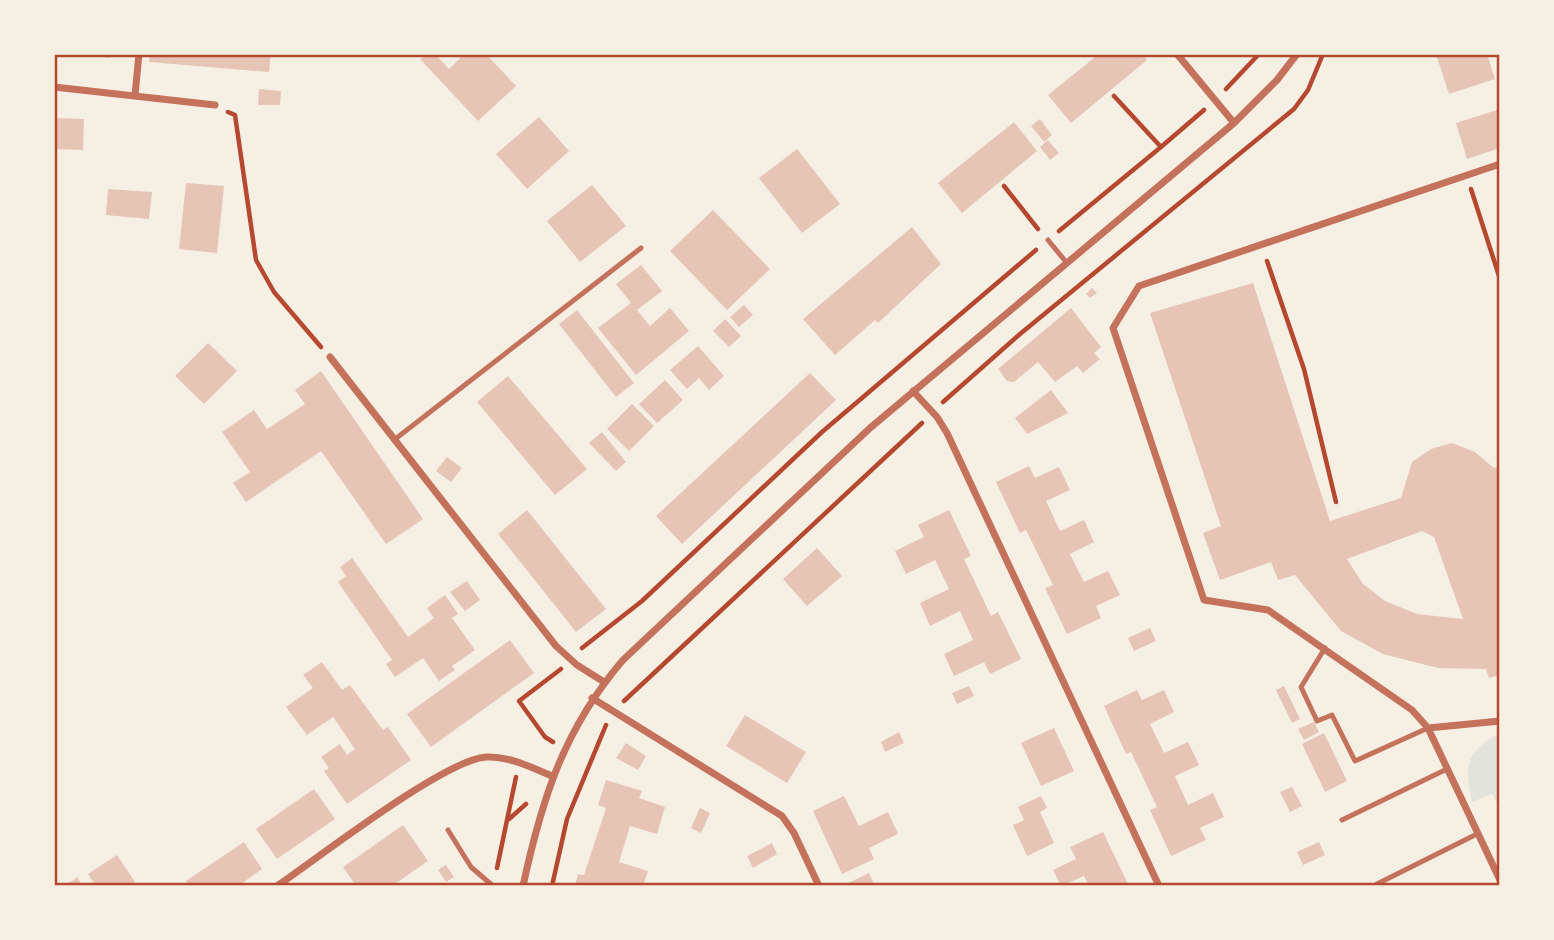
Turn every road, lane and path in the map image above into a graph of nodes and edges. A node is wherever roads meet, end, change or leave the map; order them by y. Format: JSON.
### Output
{"nodes":[{"id":1,"x":139,"y":54,"type":"edge"},
{"id":2,"x":1177,"y":54,"type":"edge"},
{"id":3,"x":1297,"y":54,"type":"edge"},
{"id":4,"x":1323,"y":54,"type":"edge"},
{"id":5,"x":54,"y":87,"type":"edge"},
{"id":6,"x":135,"y":95,"type":"junction"},
{"id":7,"x":1114,"y":96,"type":"dead end"},
{"id":8,"x":215,"y":105,"type":"joint"},
{"id":9,"x":1234,"y":122,"type":"junction"},
{"id":10,"x":1500,"y":164,"type":"edge"},
{"id":11,"x":1466,"y":175,"type":"junction"},
{"id":12,"x":1004,"y":186,"type":"dead end"},
{"id":13,"x":1048,"y":240,"type":"junction"},
{"id":14,"x":1261,"y":243,"type":"junction"},
{"id":15,"x":641,"y":248,"type":"dead end"},
{"id":16,"x":1066,"y":262,"type":"junction"},
{"id":17,"x":1500,"y":279,"type":"edge"},
{"id":18,"x":330,"y":357,"type":"joint"},
{"id":19,"x":913,"y":391,"type":"junction"},
{"id":20,"x":933,"y":412,"type":"junction"},
{"id":21,"x":394,"y":440,"type":"junction"},
{"id":22,"x":1336,"y":502,"type":"dead end"},
{"id":23,"x":1325,"y":648,"type":"junction"},
{"id":24,"x":570,"y":660,"type":"junction"},
{"id":25,"x":604,"y":682,"type":"junction"},
{"id":26,"x":592,"y":698,"type":"junction"},
{"id":27,"x":613,"y":713,"type":"junction"},
{"id":28,"x":1500,"y":721,"type":"edge"},
{"id":29,"x":1428,"y":729,"type":"junction"},
{"id":30,"x":563,"y":749,"type":"junction"},
{"id":31,"x":519,"y":762,"type":"junction"},
{"id":32,"x":1447,"y":769,"type":"junction"},
{"id":33,"x":552,"y":776,"type":"junction"},
{"id":34,"x":1342,"y":820,"type":"dead end"},
{"id":35,"x":448,"y":830,"type":"dead end"},
{"id":36,"x":1477,"y":834,"type":"junction"},
{"id":37,"x":495,"y":876,"type":"dead end"},
{"id":38,"x":1500,"y":880,"type":"edge"},
{"id":39,"x":1377,"y":884,"type":"edge"},
{"id":40,"x":277,"y":886,"type":"edge"},
{"id":41,"x":493,"y":886,"type":"edge"},
{"id":42,"x":523,"y":886,"type":"edge"},
{"id":43,"x":552,"y":886,"type":"edge"},
{"id":44,"x":819,"y":886,"type":"edge"},
{"id":45,"x":1159,"y":886,"type":"edge"}],
"edges":[{"from":1,"to":6,"type":"street"},
{"from":2,"to":9,"type":"street"},
{"from":3,"to":9,"type":"street"},
{"from":4,"to":20,"type":"path"},
{"from":5,"to":6,"type":"street"},
{"from":6,"to":8,"type":"street"},
{"from":7,"to":13,"type":"path"},
{"from":8,"to":18,"type":"path"},
{"from":9,"to":16,"type":"street"},
{"from":10,"to":11,"type":"street"},
{"from":11,"to":14,"type":"street"},
{"from":11,"to":17,"type":"path"},
{"from":12,"to":13,"type":"path"},
{"from":13,"to":16,"type":"lane"},
{"from":13,"to":24,"type":"path"},
{"from":14,"to":22,"type":"path"},
{"from":14,"to":23,"type":"street"},
{"from":15,"to":21,"type":"lane"},
{"from":16,"to":19,"type":"street"},
{"from":18,"to":21,"type":"street"},
{"from":19,"to":20,"type":"street"},
{"from":19,"to":25,"type":"street"},
{"from":20,"to":27,"type":"path"},
{"from":20,"to":45,"type":"street"},
{"from":21,"to":24,"type":"street"},
{"from":23,"to":29,"type":"street"},
{"from":23,"to":29,"type":"lane"},
{"from":24,"to":25,"type":"street"},
{"from":24,"to":30,"type":"path"},
{"from":25,"to":26,"type":"street"},
{"from":26,"to":27,"type":"street"},
{"from":26,"to":30,"type":"street"},
{"from":27,"to":43,"type":"path"},
{"from":27,"to":44,"type":"street"},
{"from":28,"to":29,"type":"street"},
{"from":29,"to":32,"type":"street"},
{"from":30,"to":33,"type":"street"},
{"from":31,"to":33,"type":"street"},
{"from":31,"to":37,"type":"path"},
{"from":31,"to":40,"type":"street"},
{"from":32,"to":34,"type":"lane"},
{"from":32,"to":36,"type":"street"},
{"from":33,"to":42,"type":"street"},
{"from":35,"to":41,"type":"lane"},
{"from":36,"to":38,"type":"street"},
{"from":36,"to":39,"type":"lane"}]}
